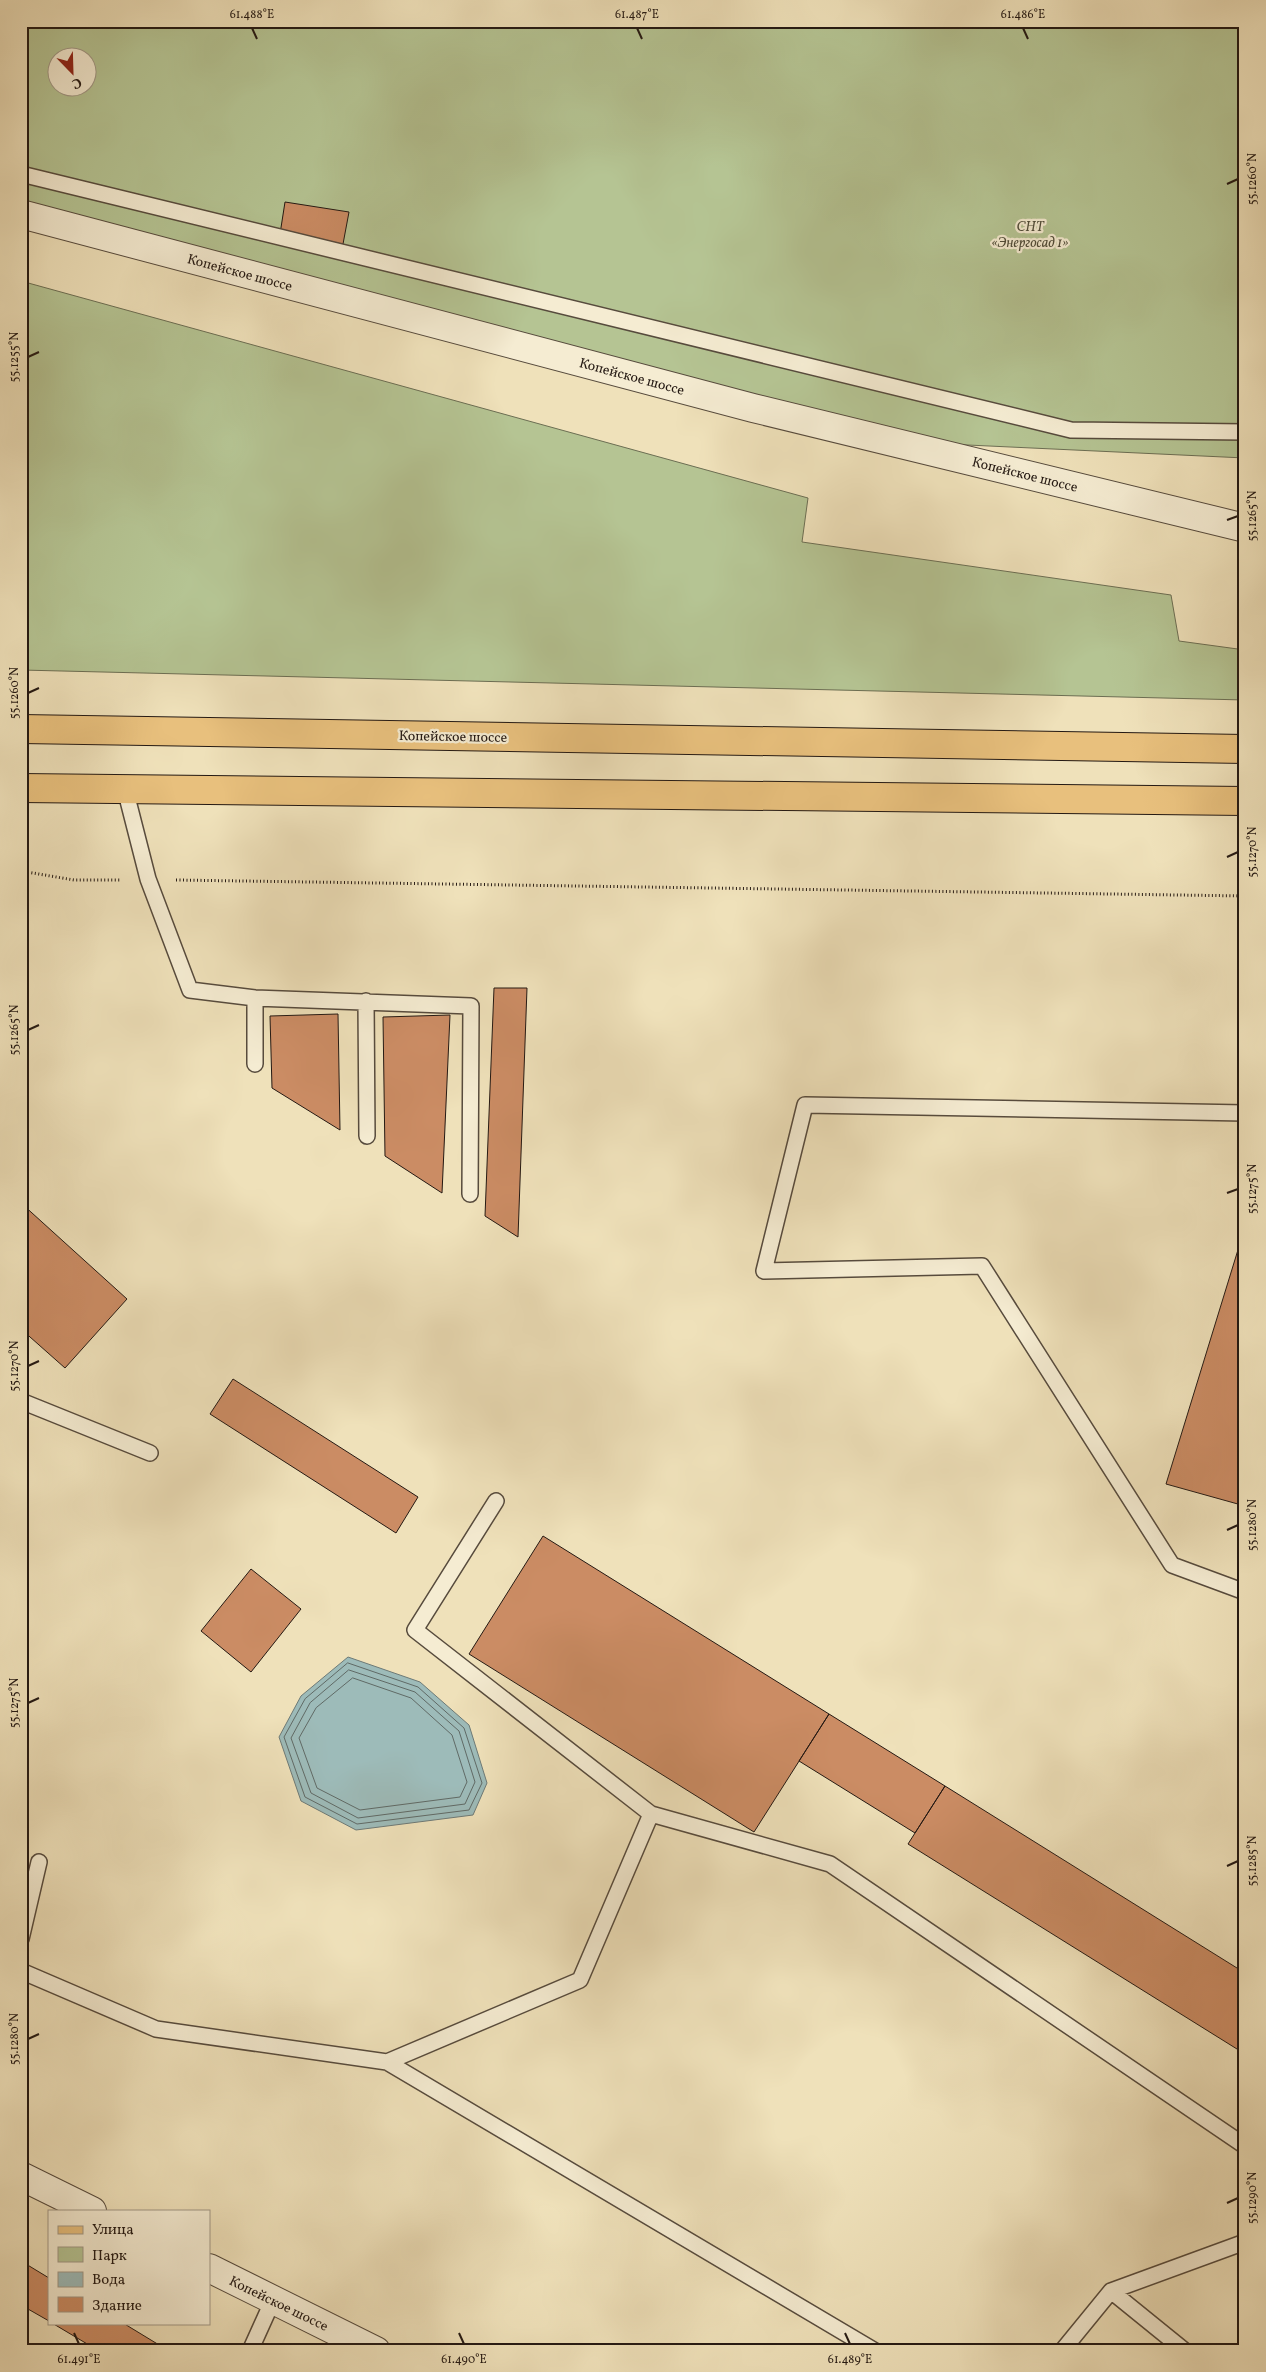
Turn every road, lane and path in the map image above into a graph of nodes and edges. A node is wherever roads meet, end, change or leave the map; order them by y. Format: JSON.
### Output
{"nodes":[{"id":1,"x":21,"y":174,"type":"edge"},
{"id":2,"x":21,"y":214,"type":"edge"},
{"id":3,"x":1245,"y":432,"type":"edge"},
{"id":4,"x":1245,"y":528,"type":"edge"},
{"id":5,"x":21,"y":729,"type":"edge"},
{"id":6,"x":1245,"y":749,"type":"edge"},
{"id":7,"x":21,"y":788,"type":"edge"},
{"id":8,"x":125,"y":789,"type":"junction"},
{"id":9,"x":1245,"y":801,"type":"edge"},
{"id":10,"x":21,"y":871,"type":"edge"},
{"id":11,"x":148,"y":879,"type":"junction"},
{"id":12,"x":1245,"y":896,"type":"edge"},
{"id":13,"x":255,"y":998,"type":"junction"},
{"id":14,"x":366,"y":1001,"type":"junction"},
{"id":15,"x":255,"y":1064,"type":"dead end"},
{"id":16,"x":1245,"y":1113,"type":"edge"},
{"id":17,"x":367,"y":1136,"type":"dead end"},
{"id":18,"x":470,"y":1194,"type":"dead end"},
{"id":19,"x":21,"y":1401,"type":"edge"},
{"id":20,"x":150,"y":1453,"type":"dead end"},
{"id":21,"x":496,"y":1501,"type":"dead end"},
{"id":22,"x":1245,"y":1592,"type":"edge"},
{"id":23,"x":651,"y":1814,"type":"junction"},
{"id":24,"x":39,"y":1862,"type":"dead end"},
{"id":25,"x":21,"y":1939,"type":"edge"},
{"id":26,"x":21,"y":1971,"type":"edge"},
{"id":27,"x":387,"y":2062,"type":"junction"},
{"id":28,"x":1245,"y":2146,"type":"edge"},
{"id":29,"x":21,"y":2176,"type":"edge"},
{"id":30,"x":90,"y":2210,"type":"edge"},
{"id":31,"x":1245,"y":2242,"type":"edge"},
{"id":32,"x":210,"y":2268,"type":"edge"},
{"id":33,"x":1111,"y":2291,"type":"junction"},
{"id":34,"x":273,"y":2300,"type":"junction"},
{"id":35,"x":250,"y":2351,"type":"edge"},
{"id":36,"x":376,"y":2351,"type":"edge"},
{"id":37,"x":875,"y":2351,"type":"edge"},
{"id":38,"x":1062,"y":2351,"type":"edge"},
{"id":39,"x":1185,"y":2351,"type":"edge"}],
"edges":[{"from":1,"to":3,"type":"lane"},
{"from":2,"to":4,"type":"street","name":"Копейское шоссе"},
{"from":5,"to":6,"type":"main road","name":"Копейское шоссе"},
{"from":7,"to":8,"type":"main road"},
{"from":8,"to":9,"type":"main road"},
{"from":8,"to":11,"type":"lane"},
{"from":10,"to":11,"type":"path"},
{"from":11,"to":12,"type":"path"},
{"from":11,"to":13,"type":"lane"},
{"from":13,"to":14,"type":"lane"},
{"from":13,"to":15,"type":"lane"},
{"from":14,"to":17,"type":"lane"},
{"from":14,"to":18,"type":"lane"},
{"from":16,"to":22,"type":"lane"},
{"from":19,"to":20,"type":"lane"},
{"from":21,"to":23,"type":"lane"},
{"from":23,"to":27,"type":"lane"},
{"from":23,"to":28,"type":"lane"},
{"from":24,"to":25,"type":"lane"},
{"from":26,"to":27,"type":"lane"},
{"from":27,"to":37,"type":"lane"},
{"from":29,"to":30,"type":"street"},
{"from":31,"to":33,"type":"lane"},
{"from":32,"to":34,"type":"street","name":"Копейское шоссе"},
{"from":33,"to":38,"type":"lane"},
{"from":33,"to":39,"type":"lane"},
{"from":34,"to":35,"type":"lane"},
{"from":34,"to":36,"type":"street","name":"Копейское шоссе"}]}
